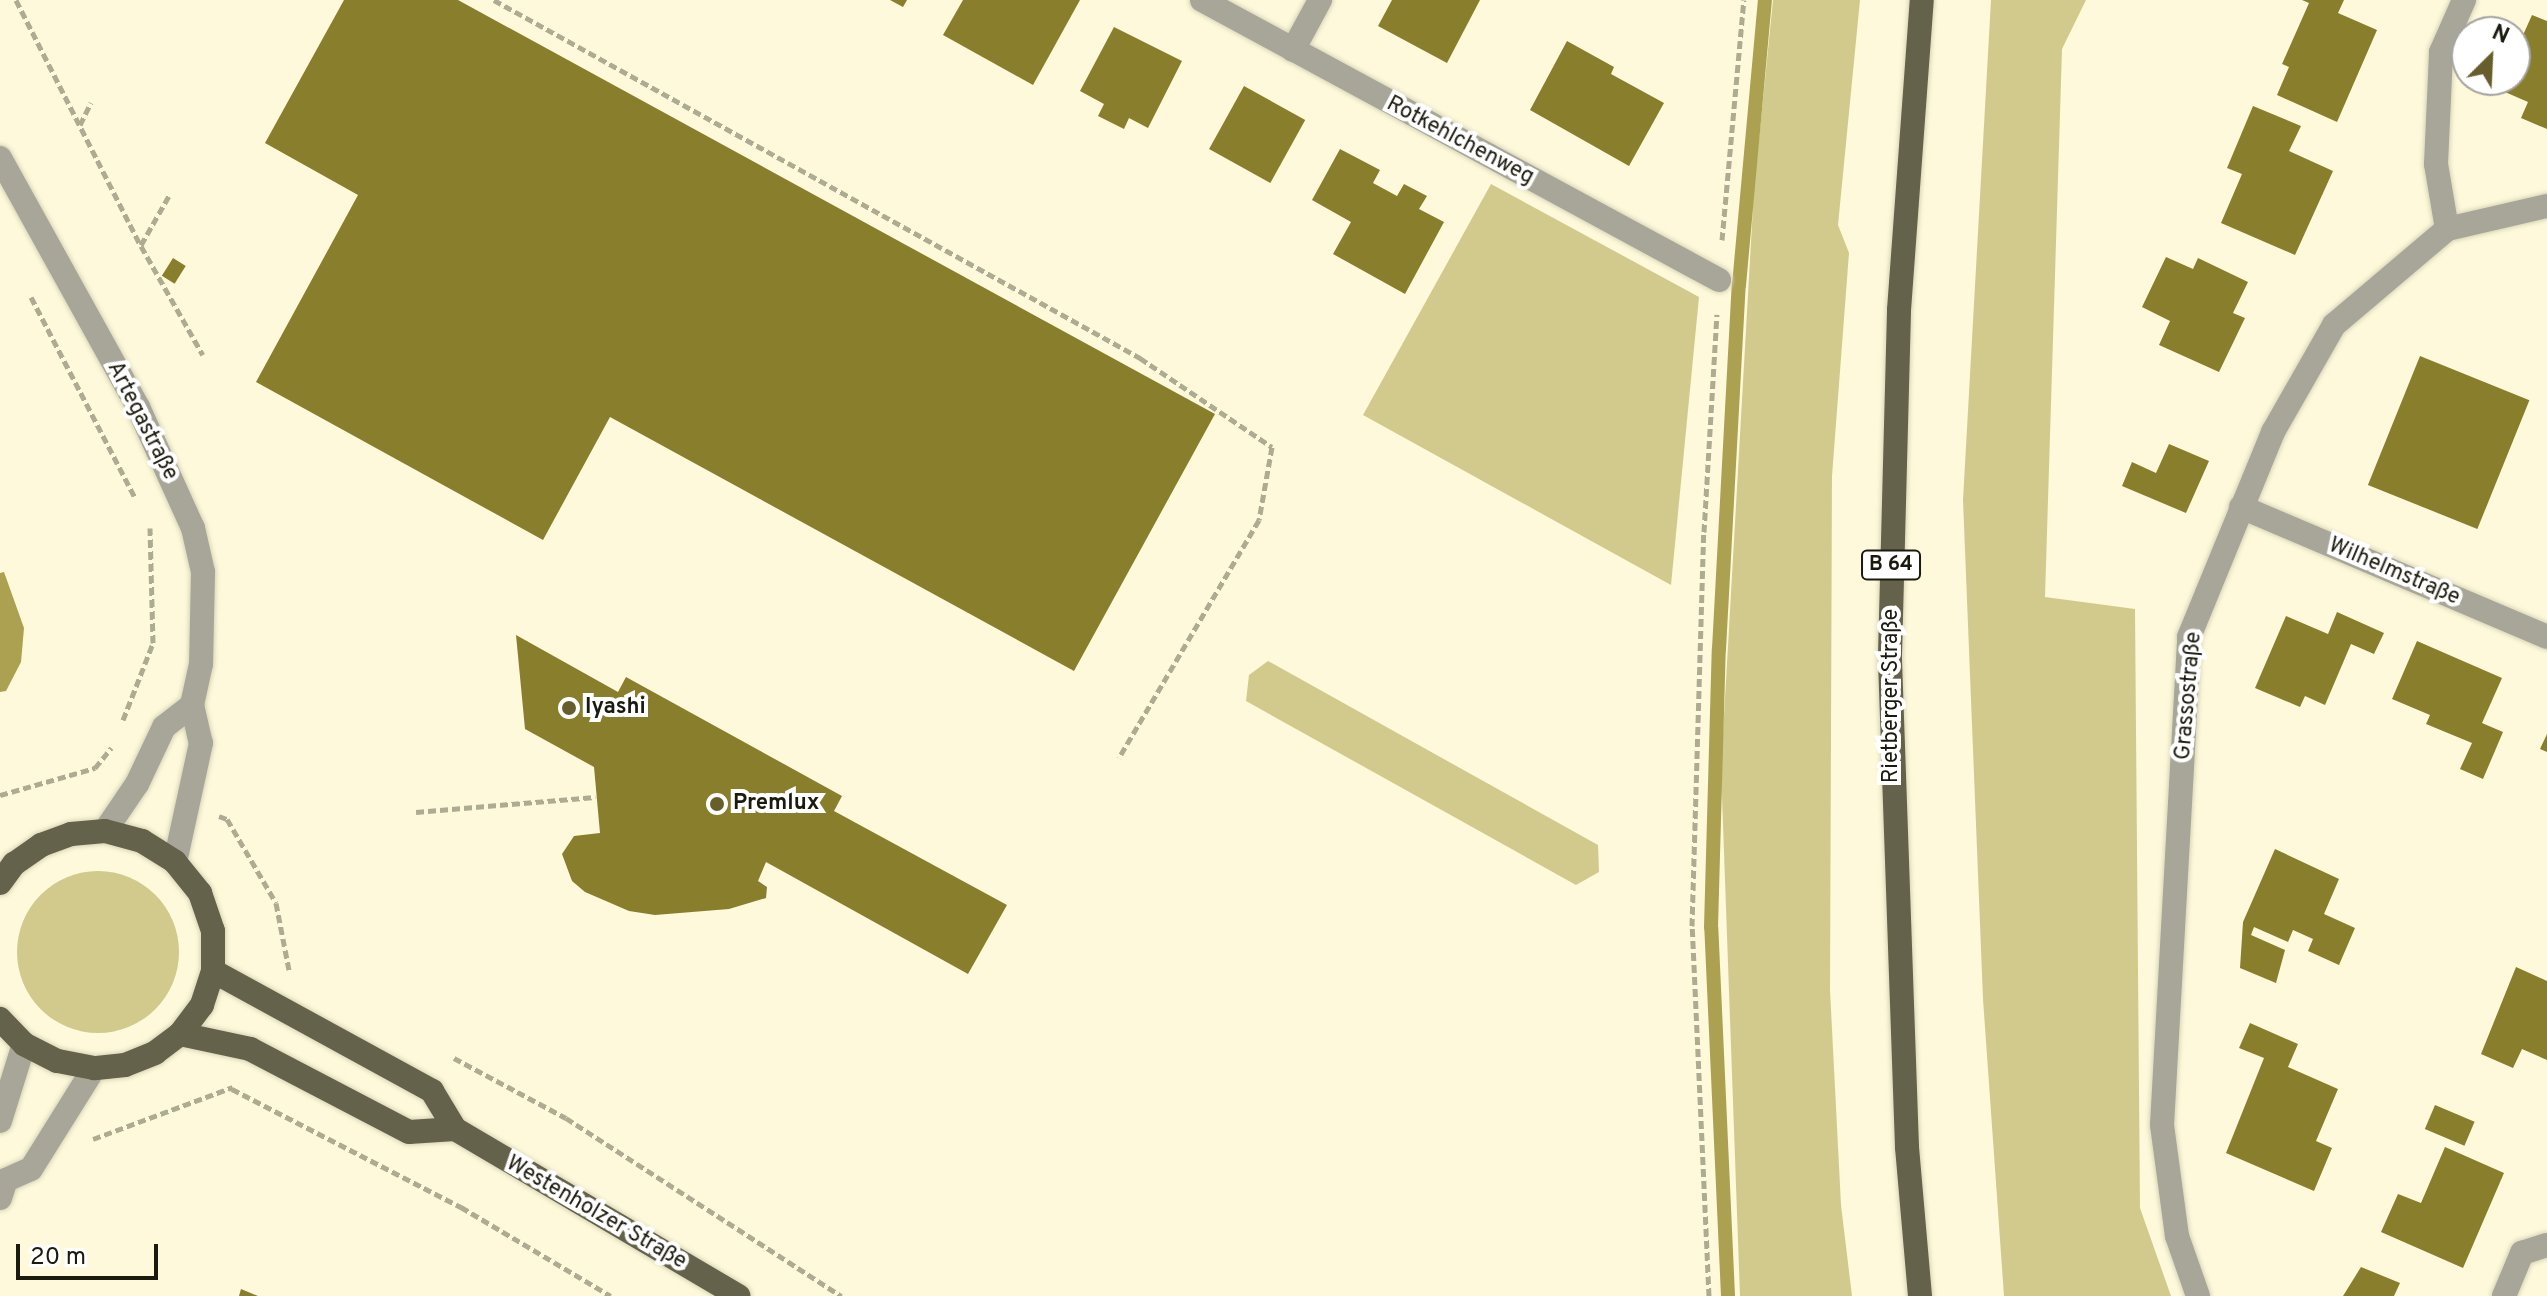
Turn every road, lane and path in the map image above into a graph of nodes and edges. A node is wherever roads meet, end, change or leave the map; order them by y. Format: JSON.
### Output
{"nodes":[{"id":1,"x":16,"y":0,"type":"edge"},
{"id":2,"x":494,"y":0,"type":"edge"},
{"id":3,"x":1202,"y":0,"type":"edge"},
{"id":4,"x":1320,"y":0,"type":"edge"},
{"id":5,"x":1744,"y":0,"type":"edge"},
{"id":6,"x":1922,"y":0,"type":"edge"},
{"id":7,"x":2464,"y":0,"type":"edge"},
{"id":8,"x":1293,"y":50,"type":"junction"},
{"id":9,"x":91,"y":102,"type":"dead end"},
{"id":10,"x":80,"y":126,"type":"junction"},
{"id":11,"x":0,"y":158,"type":"edge"},
{"id":12,"x":7,"y":190,"type":"edge"},
{"id":13,"x":170,"y":194,"type":"dead end"},
{"id":14,"x":2547,"y":206,"type":"edge"},
{"id":15,"x":2447,"y":229,"type":"junction"},
{"id":16,"x":141,"y":246,"type":"junction"},
{"id":17,"x":1719,"y":280,"type":"junction"},
{"id":18,"x":38,"y":312,"type":"dead end"},
{"id":19,"x":203,"y":355,"type":"dead end"},
{"id":20,"x":2241,"y":507,"type":"junction"},
{"id":21,"x":2547,"y":637,"type":"edge"},
{"id":22,"x":192,"y":705,"type":"junction"},
{"id":23,"x":119,"y":730,"type":"dead end"},
{"id":24,"x":113,"y":744,"type":"dead end"},
{"id":25,"x":1119,"y":758,"type":"dead end"},
{"id":26,"x":95,"y":768,"type":"junction"},
{"id":27,"x":109,"y":773,"type":"dead end"},
{"id":28,"x":0,"y":795,"type":"edge"},
{"id":29,"x":595,"y":797,"type":"dead end"},
{"id":30,"x":416,"y":812,"type":"dead end"},
{"id":31,"x":213,"y":814,"type":"dead end"},
{"id":32,"x":105,"y":831,"type":"junction"},
{"id":33,"x":175,"y":862,"type":"junction"},
{"id":34,"x":5,"y":869,"type":"edge"},
{"id":35,"x":289,"y":970,"type":"junction"},
{"id":36,"x":213,"y":971,"type":"junction"},
{"id":37,"x":302,"y":978,"type":"dead end"},
{"id":38,"x":284,"y":980,"type":"dead end"},
{"id":39,"x":0,"y":1019,"type":"edge"},
{"id":40,"x":180,"y":1034,"type":"junction"},
{"id":41,"x":24,"y":1044,"type":"junction"},
{"id":42,"x":441,"y":1052,"type":"dead end"},
{"id":43,"x":94,"y":1068,"type":"junction"},
{"id":44,"x":237,"y":1077,"type":"dead end"},
{"id":45,"x":232,"y":1089,"type":"junction"},
{"id":46,"x":0,"y":1121,"type":"edge"},
{"id":47,"x":455,"y":1129,"type":"junction"},
{"id":48,"x":78,"y":1136,"type":"dead end"},
{"id":49,"x":2,"y":1182,"type":"edge"},
{"id":50,"x":2547,"y":1245,"type":"edge"},
{"id":51,"x":611,"y":1296,"type":"edge"},
{"id":52,"x":738,"y":1296,"type":"edge"},
{"id":53,"x":841,"y":1296,"type":"edge"},
{"id":54,"x":1709,"y":1296,"type":"edge"},
{"id":55,"x":1920,"y":1296,"type":"edge"},
{"id":56,"x":2198,"y":1296,"type":"edge"},
{"id":57,"x":2504,"y":1296,"type":"edge"}],
"edges":[{"from":1,"to":10,"type":"path"},
{"from":2,"to":25,"type":"path"},
{"from":3,"to":8,"type":"street","name":"Rotkehlchenweg"},
{"from":4,"to":8,"type":"street"},
{"from":5,"to":17,"type":"path"},
{"from":6,"to":55,"type":"main road","name":"Rietberger Straße","number":"B 64"},
{"from":7,"to":15,"type":"street"},
{"from":8,"to":17,"type":"street","name":"Rotkehlchenweg"},
{"from":9,"to":10,"type":"path"},
{"from":10,"to":16,"type":"path"},
{"from":11,"to":12,"type":"street","name":"Artegastraße"},
{"from":12,"to":22,"type":"street","name":"Artegastraße"},
{"from":13,"to":16,"type":"path"},
{"from":14,"to":15,"type":"street","name":"Grassostraße"},
{"from":15,"to":20,"type":"street","name":"Grassostraße"},
{"from":16,"to":19,"type":"path"},
{"from":17,"to":54,"type":"path"},
{"from":18,"to":23,"type":"path"},
{"from":20,"to":21,"type":"street","name":"Wilhelmstraße"},
{"from":20,"to":56,"type":"street","name":"Grassostraße"},
{"from":22,"to":32,"type":"street"},
{"from":22,"to":33,"type":"street","name":"Artegastraße"},
{"from":24,"to":26,"type":"path"},
{"from":26,"to":27,"type":"path"},
{"from":26,"to":28,"type":"path"},
{"from":29,"to":30,"type":"path"},
{"from":31,"to":35,"type":"path"},
{"from":32,"to":33,"type":"main road"},
{"from":32,"to":34,"type":"main road"},
{"from":33,"to":36,"type":"main road"},
{"from":35,"to":37,"type":"path"},
{"from":35,"to":38,"type":"path"},
{"from":36,"to":40,"type":"main road"},
{"from":36,"to":47,"type":"main road","name":"Westenholzer Straße"},
{"from":39,"to":41,"type":"main road"},
{"from":40,"to":43,"type":"main road"},
{"from":40,"to":47,"type":"main road"},
{"from":41,"to":43,"type":"main road"},
{"from":41,"to":46,"type":"street"},
{"from":42,"to":53,"type":"path"},
{"from":43,"to":49,"type":"street"},
{"from":44,"to":45,"type":"path"},
{"from":45,"to":48,"type":"path"},
{"from":45,"to":51,"type":"path"},
{"from":47,"to":52,"type":"main road","name":"Westenholzer Straße"},
{"from":50,"to":57,"type":"street"}]}
